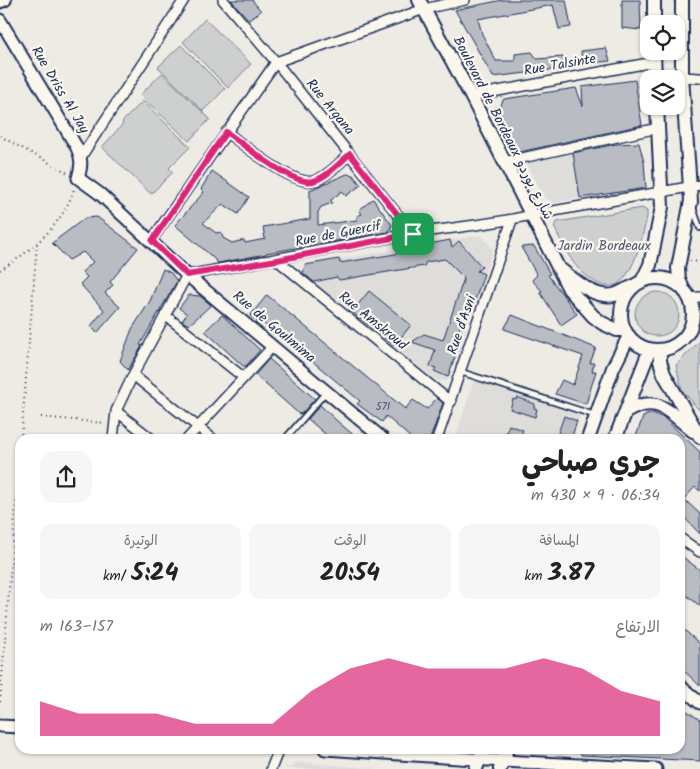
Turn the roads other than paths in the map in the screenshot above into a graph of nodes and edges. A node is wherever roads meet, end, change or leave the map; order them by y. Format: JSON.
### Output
{"nodes":[{"id":1,"x":5,"y":0,"type":"edge"},
{"id":2,"x":184,"y":0,"type":"edge"},
{"id":3,"x":223,"y":0,"type":"edge"},
{"id":4,"x":465,"y":0,"type":"edge"},
{"id":5,"x":654,"y":0,"type":"edge"},
{"id":6,"x":682,"y":0,"type":"edge"},
{"id":7,"x":0,"y":2,"type":"edge"},
{"id":8,"x":422,"y":4,"type":"edge"},
{"id":9,"x":654,"y":15,"type":"edge"},
{"id":10,"x":0,"y":20,"type":"edge"},
{"id":11,"x":640,"y":60,"type":"edge"},
{"id":12,"x":276,"y":62,"type":"junction"},
{"id":13,"x":682,"y":70,"type":"edge"},
{"id":14,"x":685,"y":77,"type":"edge"},
{"id":15,"x":700,"y":78,"type":"edge"},
{"id":16,"x":471,"y":96,"type":"junction"},
{"id":17,"x":685,"y":102,"type":"edge"},
{"id":18,"x":657,"y":115,"type":"edge"},
{"id":19,"x":658,"y":128,"type":"junction"},
{"id":20,"x":226,"y":132,"type":"junction"},
{"id":21,"x":350,"y":154,"type":"junction"},
{"id":22,"x":81,"y":157,"type":"junction"},
{"id":23,"x":504,"y":162,"type":"junction"},
{"id":24,"x":78,"y":178,"type":"joint"},
{"id":25,"x":695,"y":186,"type":"edge"},
{"id":26,"x":662,"y":192,"type":"junction"},
{"id":27,"x":690,"y":205,"type":"junction"},
{"id":28,"x":531,"y":215,"type":"junction"},
{"id":29,"x":512,"y":220,"type":"junction"},
{"id":30,"x":700,"y":228,"type":"edge"},
{"id":31,"x":413,"y":234,"type":"junction"},
{"id":32,"x":152,"y":241,"type":"junction"},
{"id":33,"x":277,"y":260,"type":"junction"},
{"id":34,"x":561,"y":270,"type":"junction"},
{"id":35,"x":187,"y":275,"type":"junction"},
{"id":36,"x":639,"y":283,"type":"junction"},
{"id":37,"x":693,"y":301,"type":"edge"},
{"id":38,"x":165,"y":315,"type":"junction"},
{"id":39,"x":627,"y":333,"type":"junction"},
{"id":40,"x":273,"y":346,"type":"junction"},
{"id":41,"x":655,"y":349,"type":"junction"},
{"id":42,"x":461,"y":372,"type":"junction"},
{"id":43,"x":133,"y":375,"type":"junction"},
{"id":44,"x":244,"y":377,"type":"junction"},
{"id":45,"x":326,"y":391,"type":"junction"},
{"id":46,"x":451,"y":402,"type":"junction"},
{"id":47,"x":116,"y":411,"type":"junction"},
{"id":48,"x":626,"y":412,"type":"junction"},
{"id":49,"x":595,"y":415,"type":"junction"},
{"id":50,"x":198,"y":427,"type":"junction"},
{"id":51,"x":114,"y":434,"type":"edge"},
{"id":52,"x":146,"y":434,"type":"edge"},
{"id":53,"x":192,"y":434,"type":"edge"},
{"id":54,"x":206,"y":434,"type":"edge"},
{"id":55,"x":289,"y":434,"type":"edge"},
{"id":56,"x":377,"y":434,"type":"edge"},
{"id":57,"x":439,"y":434,"type":"edge"},
{"id":58,"x":589,"y":434,"type":"edge"},
{"id":59,"x":618,"y":434,"type":"edge"},
{"id":60,"x":700,"y":437,"type":"edge"},
{"id":61,"x":685,"y":542,"type":"edge"},
{"id":62,"x":700,"y":552,"type":"edge"},
{"id":63,"x":685,"y":690,"type":"edge"},
{"id":64,"x":700,"y":703,"type":"edge"},
{"id":65,"x":0,"y":726,"type":"edge"},
{"id":66,"x":15,"y":727,"type":"edge"},
{"id":67,"x":277,"y":754,"type":"edge"},
{"id":68,"x":402,"y":754,"type":"edge"},
{"id":69,"x":479,"y":759,"type":"edge"},
{"id":70,"x":501,"y":765,"type":"edge"},
{"id":71,"x":586,"y":767,"type":"edge"},
{"id":72,"x":271,"y":769,"type":"edge"},
{"id":73,"x":656,"y":769,"type":"edge"}],
"edges":[{"from":1,"to":7,"type":"street"},
{"from":2,"to":22,"type":"street"},
{"from":3,"to":12,"type":"street","name":"Rue Argana"},
{"from":4,"to":8,"type":"street"},
{"from":5,"to":9,"type":"main road"},
{"from":6,"to":13,"type":"main road"},
{"from":8,"to":12,"type":"street"},
{"from":8,"to":16,"type":"main road","name":"Boulevard de Bordeaux شارع بوردو"},
{"from":10,"to":22,"type":"street","name":"Rue Driss Al Jay"},
{"from":11,"to":16,"type":"street","name":"Rue Talsinte"},
{"from":12,"to":20,"type":"street"},
{"from":12,"to":21,"type":"street","name":"Rue Argana"},
{"from":14,"to":15,"type":"street"},
{"from":16,"to":23,"type":"main road","name":"Boulevard de Bordeaux شارع بوردو"},
{"from":17,"to":25,"type":"main road"},
{"from":18,"to":19,"type":"main road"},
{"from":19,"to":23,"type":"street"},
{"from":19,"to":26,"type":"main road"},
{"from":20,"to":21,"type":"street"},
{"from":20,"to":32,"type":"street"},
{"from":21,"to":31,"type":"street","name":"Rue Argana"},
{"from":22,"to":24,"type":"street","name":"Rue Driss Al Jay"},
{"from":23,"to":28,"type":"main road","name":"Boulevard de Bordeaux شارع بوردو"},
{"from":24,"to":32,"type":"street","name":"Rue de Goulmima"},
{"from":25,"to":26,"type":"street","name":"Rue de Guercif"},
{"from":25,"to":27,"type":"main road"},
{"from":26,"to":28,"type":"street","name":"Rue de Guercif"},
{"from":26,"to":36,"type":"main road"},
{"from":27,"to":30,"type":"lane"},
{"from":27,"to":37,"type":"main road"},
{"from":28,"to":29,"type":"street","name":"Rue de Guercif"},
{"from":28,"to":34,"type":"main road","name":"Boulevard de Bordeaux شارع بوردو"},
{"from":29,"to":31,"type":"street","name":"Rue de Guercif"},
{"from":29,"to":42,"type":"street","name":"Rue d'Asni"},
{"from":31,"to":33,"type":"street","name":"Rue de Guercif"},
{"from":32,"to":35,"type":"street","name":"Rue de Goulmima"},
{"from":33,"to":35,"type":"street","name":"Rue de Guercif"},
{"from":33,"to":46,"type":"street","name":"Rue Amskroud"},
{"from":34,"to":36,"type":"main road","name":"Boulevard de Bordeaux شارع بوردو"},
{"from":34,"to":39,"type":"main road","name":"Boulevard de Bordeaux شارع بوردو"},
{"from":35,"to":38,"type":"street"},
{"from":35,"to":40,"type":"street","name":"Rue de Goulmima"},
{"from":36,"to":37,"type":"main road"},
{"from":36,"to":39,"type":"main road"},
{"from":37,"to":41,"type":"main road"},
{"from":38,"to":43,"type":"street"},
{"from":38,"to":44,"type":"street"},
{"from":39,"to":41,"type":"main road"},
{"from":39,"to":49,"type":"main road"},
{"from":40,"to":44,"type":"street"},
{"from":40,"to":45,"type":"street","name":"Rue de Goulmima"},
{"from":41,"to":48,"type":"main road"},
{"from":41,"to":60,"type":"main road"},
{"from":42,"to":46,"type":"street","name":"Rue d'Asni"},
{"from":42,"to":49,"type":"lane"},
{"from":43,"to":47,"type":"street"},
{"from":43,"to":50,"type":"street"},
{"from":44,"to":50,"type":"street"},
{"from":45,"to":55,"type":"lane"},
{"from":45,"to":56,"type":"street","name":"Rue de Goulmima"},
{"from":46,"to":57,"type":"street","name":"Rue d'Asni"},
{"from":47,"to":51,"type":"street"},
{"from":47,"to":52,"type":"street"},
{"from":48,"to":59,"type":"main road"},
{"from":48,"to":60,"type":"main road"},
{"from":49,"to":58,"type":"main road"},
{"from":50,"to":53,"type":"street"},
{"from":50,"to":54,"type":"street"},
{"from":61,"to":62,"type":"street"},
{"from":63,"to":64,"type":"street"},
{"from":65,"to":66,"type":"street"},
{"from":67,"to":72,"type":"street"},
{"from":68,"to":69,"type":"street"},
{"from":69,"to":70,"type":"street"},
{"from":70,"to":71,"type":"street"},
{"from":71,"to":73,"type":"street"}]}
